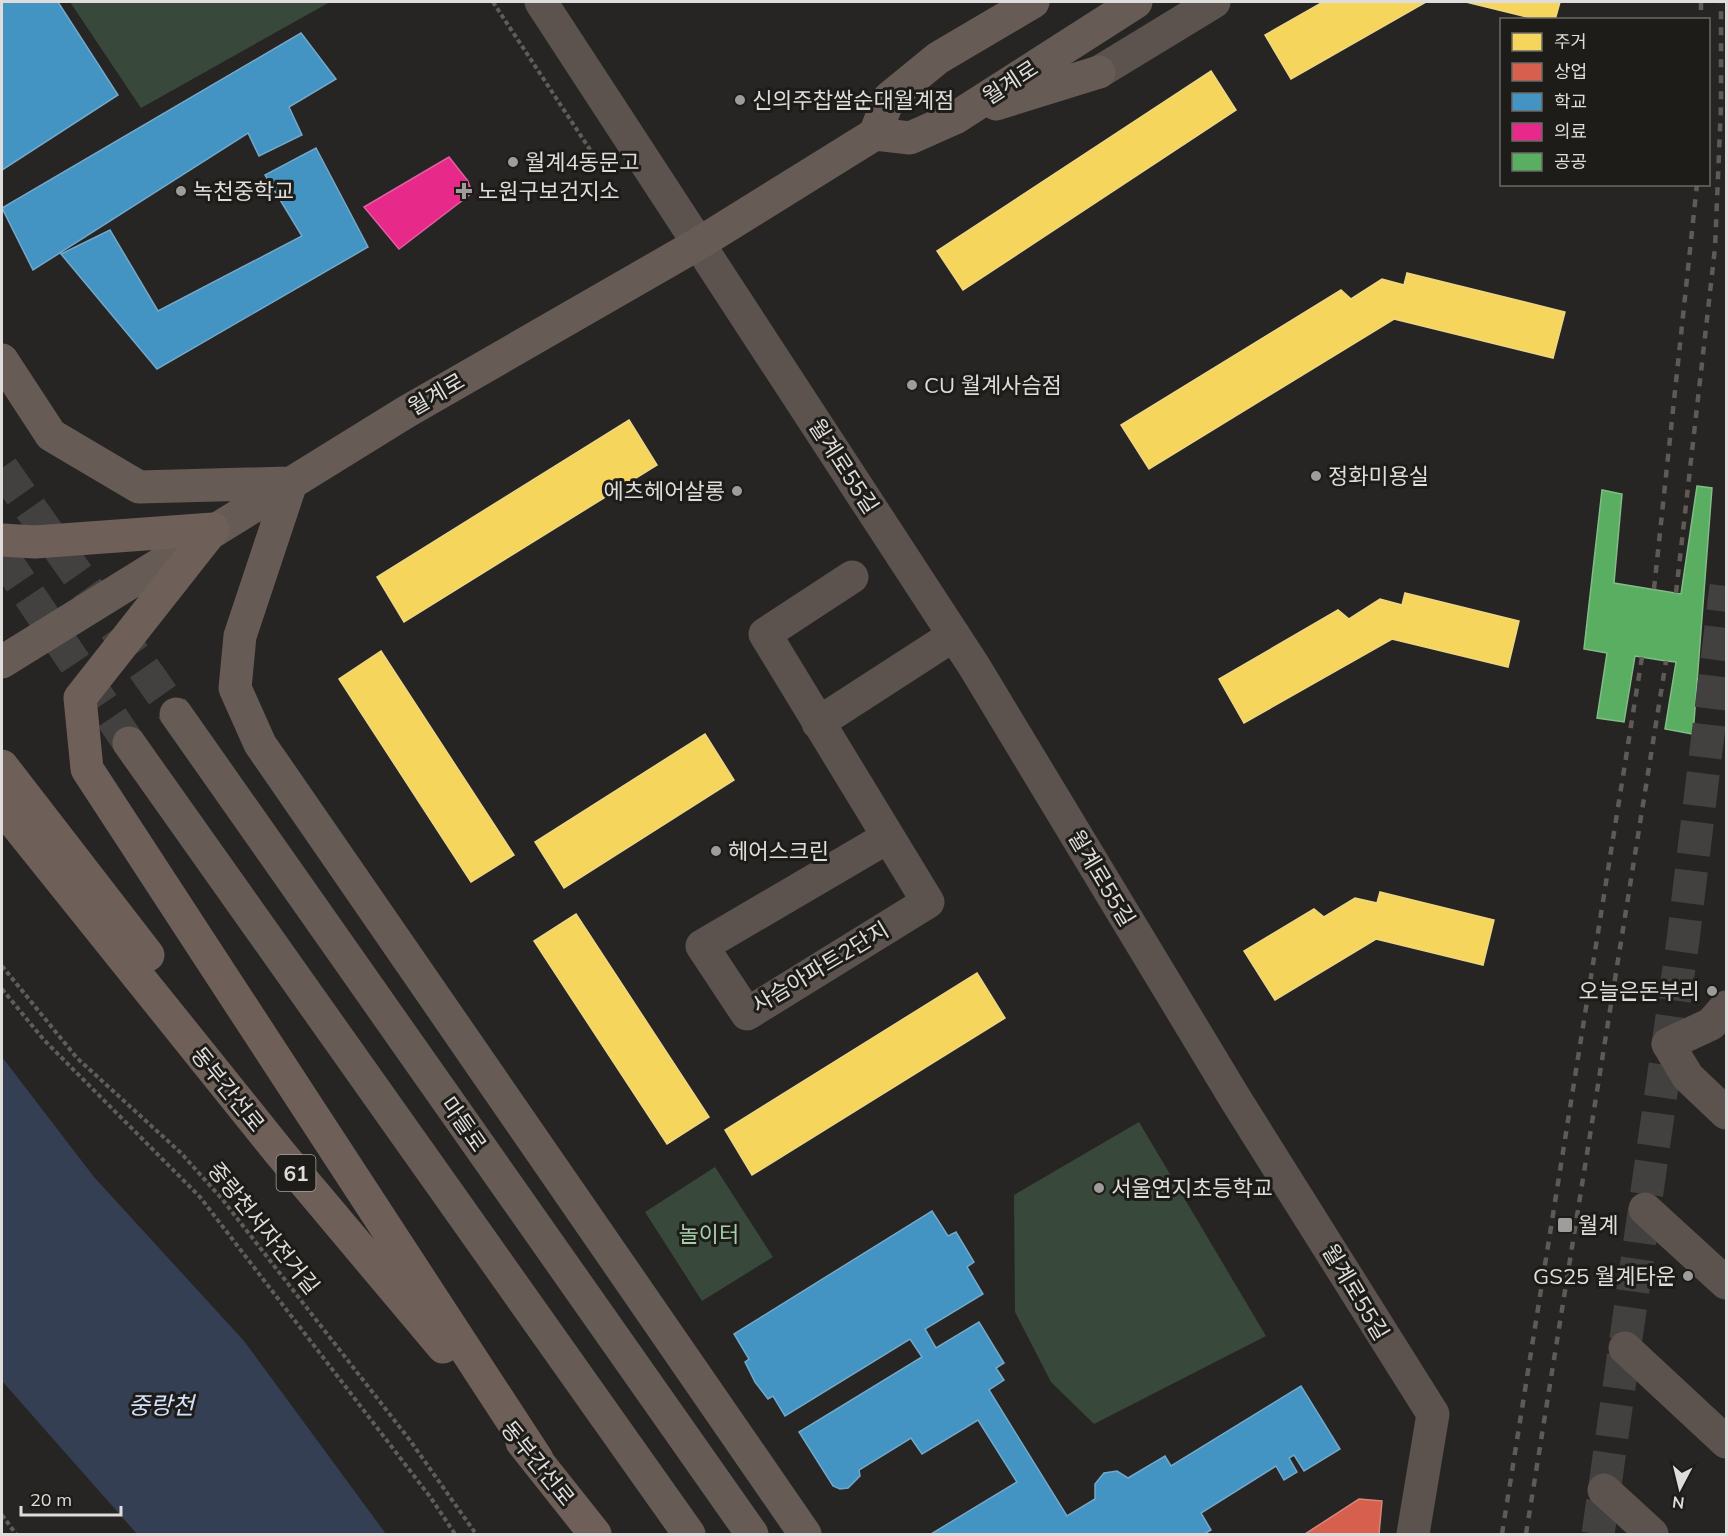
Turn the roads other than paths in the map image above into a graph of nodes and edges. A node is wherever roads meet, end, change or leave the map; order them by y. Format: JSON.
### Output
{"nodes":[{"id":1,"x":541,"y":2,"type":"edge"},
{"id":2,"x":987,"y":2,"type":"edge"},
{"id":3,"x":1033,"y":2,"type":"edge"},
{"id":4,"x":1136,"y":2,"type":"edge"},
{"id":5,"x":1214,"y":2,"type":"edge"},
{"id":6,"x":938,"y":58,"type":"junction"},
{"id":7,"x":1099,"y":72,"type":"joint"},
{"id":8,"x":955,"y":118,"type":"junction"},
{"id":9,"x":875,"y":134,"type":"junction"},
{"id":10,"x":698,"y":244,"type":"junction"},
{"id":11,"x":2,"y":360,"type":"edge"},
{"id":12,"x":291,"y":483,"type":"junction"},
{"id":13,"x":213,"y":529,"type":"junction"},
{"id":14,"x":2,"y":540,"type":"edge"},
{"id":15,"x":852,"y":578,"type":"dead end"},
{"id":16,"x":954,"y":635,"type":"junction"},
{"id":17,"x":2,"y":662,"type":"edge"},
{"id":18,"x":176,"y":714,"type":"tunnel mouth"},
{"id":19,"x":818,"y":723,"type":"junction"},
{"id":20,"x":129,"y":743,"type":"tunnel mouth"},
{"id":21,"x":2,"y":766,"type":"edge"},
{"id":22,"x":2,"y":807,"type":"edge"},
{"id":23,"x":888,"y":837,"type":"junction"},
{"id":24,"x":1726,"y":1007,"type":"edge"},
{"id":25,"x":1726,"y":1113,"type":"edge"},
{"id":26,"x":280,"y":1153,"type":"junction"},
{"id":27,"x":1645,"y":1209,"type":"dead end"},
{"id":28,"x":1726,"y":1283,"type":"edge"},
{"id":29,"x":1625,"y":1348,"type":"dead end"},
{"id":30,"x":1726,"y":1442,"type":"edge"},
{"id":31,"x":537,"y":1459,"type":"junction"},
{"id":32,"x":1604,"y":1490,"type":"dead end"},
{"id":33,"x":596,"y":1534,"type":"edge"},
{"id":34,"x":689,"y":1534,"type":"edge"},
{"id":35,"x":752,"y":1534,"type":"edge"},
{"id":36,"x":806,"y":1534,"type":"edge"},
{"id":37,"x":1413,"y":1534,"type":"edge"},
{"id":38,"x":1652,"y":1534,"type":"edge"}],
"edges":[{"from":1,"to":10,"type":"street","name":"월계로55길"},
{"from":2,"to":6,"type":"main road"},
{"from":3,"to":6,"type":"main road"},
{"from":4,"to":8,"type":"main road","name":"월계로"},
{"from":5,"to":7,"type":"street"},
{"from":6,"to":9,"type":"main road"},
{"from":7,"to":8,"type":"main road"},
{"from":8,"to":9,"type":"main road","name":"월계로"},
{"from":9,"to":10,"type":"main road","name":"월계로"},
{"from":10,"to":12,"type":"main road","name":"월계로"},
{"from":10,"to":16,"type":"street","name":"월계로55길"},
{"from":11,"to":12,"type":"main road"},
{"from":12,"to":13,"type":"main road","name":"월계로"},
{"from":12,"to":36,"type":"main road"},
{"from":13,"to":14,"type":"highway"},
{"from":13,"to":17,"type":"main road","name":"월계로"},
{"from":13,"to":31,"type":"highway"},
{"from":15,"to":19,"type":"street","name":"사슴아파트2단지"},
{"from":16,"to":19,"type":"street"},
{"from":16,"to":37,"type":"street","name":"월계로55길"},
{"from":18,"to":35,"type":"main road","name":"마들로"},
{"from":19,"to":23,"type":"street","name":"사슴아파트2단지"},
{"from":20,"to":34,"type":"main road"},
{"from":21,"to":26,"type":"highway"},
{"from":22,"to":26,"type":"highway","name":"동부간선로","number":"61"},
{"from":23,"to":23,"type":"street","name":"사슴아파트2단지"},
{"from":24,"to":25,"type":"street"},
{"from":26,"to":31,"type":"highway","name":"동부간선로","number":"61"},
{"from":27,"to":28,"type":"street"},
{"from":29,"to":30,"type":"street"},
{"from":31,"to":33,"type":"highway","name":"동부간선로","number":"61"},
{"from":32,"to":38,"type":"street"}]}
